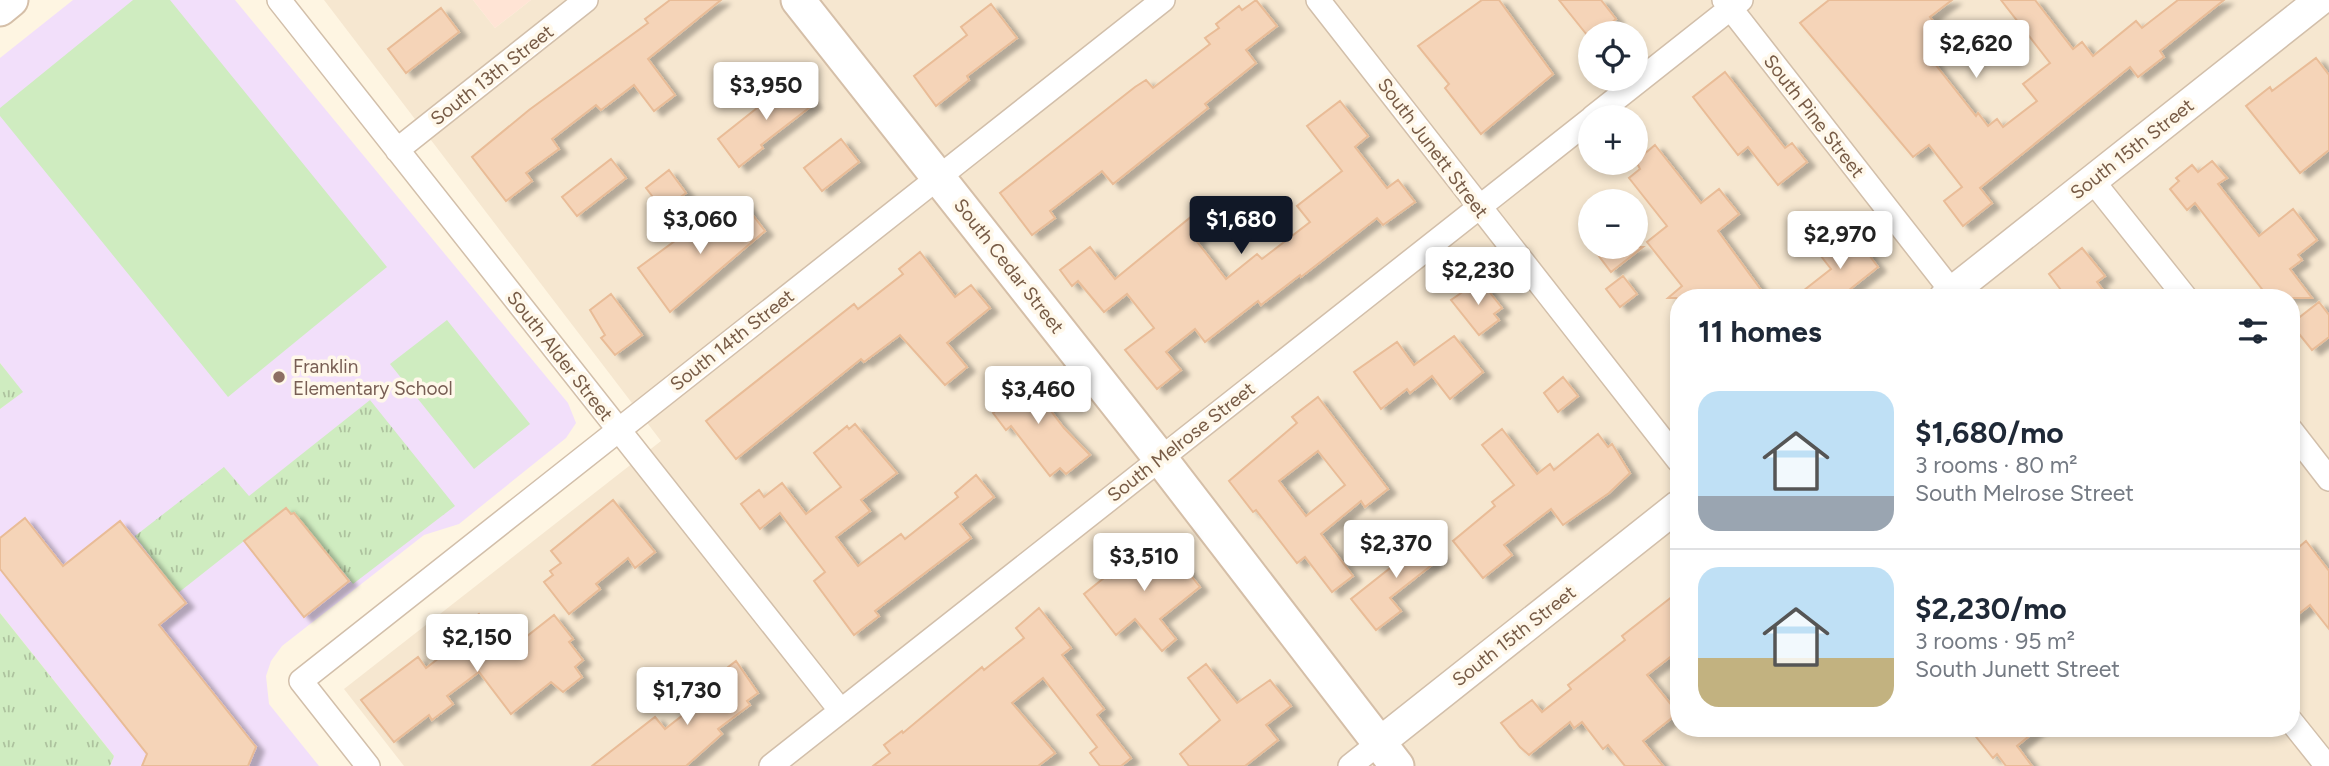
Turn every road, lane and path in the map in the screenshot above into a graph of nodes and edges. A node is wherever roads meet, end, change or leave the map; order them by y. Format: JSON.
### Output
{"nodes":[{"id":1,"x":11,"y":0,"type":"edge"},
{"id":2,"x":279,"y":0,"type":"edge"},
{"id":3,"x":586,"y":0,"type":"edge"},
{"id":4,"x":799,"y":0,"type":"edge"},
{"id":5,"x":1163,"y":0,"type":"edge"},
{"id":6,"x":1318,"y":0,"type":"edge"},
{"id":7,"x":2320,"y":0,"type":"edge"},
{"id":8,"x":1732,"y":3,"type":"edge"},
{"id":9,"x":0,"y":9,"type":"edge"},
{"id":10,"x":1608,"y":105,"type":"edge"},
{"id":11,"x":1578,"y":129,"type":"edge"},
{"id":12,"x":397,"y":150,"type":"junction"},
{"id":13,"x":939,"y":178,"type":"junction"},
{"id":14,"x":2092,"y":180,"type":"junction"},
{"id":15,"x":1478,"y":208,"type":"junction"},
{"id":16,"x":1946,"y":289,"type":"edge"},
{"id":17,"x":1960,"y":289,"type":"edge"},
{"id":18,"x":2179,"y":289,"type":"edge"},
{"id":19,"x":618,"y":430,"type":"junction"},
{"id":20,"x":2300,"y":442,"type":"edge"},
{"id":21,"x":1670,"y":450,"type":"edge"},
{"id":22,"x":1160,"y":458,"type":"junction"},
{"id":23,"x":2329,"y":479,"type":"edge"},
{"id":24,"x":1670,"y":513,"type":"edge"},
{"id":25,"x":841,"y":711,"type":"junction"},
{"id":26,"x":2300,"y":732,"type":"edge"},
{"id":27,"x":1388,"y":754,"type":"edge"},
{"id":28,"x":368,"y":766,"type":"edge"},
{"id":29,"x":771,"y":766,"type":"edge"},
{"id":30,"x":1350,"y":766,"type":"edge"},
{"id":31,"x":2327,"y":766,"type":"edge"}],
"edges":[{"from":1,"to":9,"type":"main road"},
{"from":2,"to":12,"type":"street","name":"South Alder Street"},
{"from":3,"to":12,"type":"street","name":"South 13th Street"},
{"from":4,"to":13,"type":"main road","name":"South Cedar Street"},
{"from":5,"to":13,"type":"street","name":"South 14th Street"},
{"from":6,"to":15,"type":"street","name":"South Junett Street"},
{"from":7,"to":14,"type":"street","name":"South 15th Street"},
{"from":8,"to":10,"type":"street","name":"South Melrose Street"},
{"from":8,"to":16,"type":"street","name":"South Pine Street"},
{"from":11,"to":15,"type":"street","name":"South Melrose Street"},
{"from":12,"to":19,"type":"street","name":"South Alder Street"},
{"from":13,"to":19,"type":"street","name":"South 14th Street"},
{"from":13,"to":22,"type":"main road","name":"South Cedar Street"},
{"from":14,"to":17,"type":"street","name":"South 15th Street"},
{"from":14,"to":18,"type":"street"},
{"from":15,"to":21,"type":"street","name":"South Junett Street"},
{"from":15,"to":22,"type":"street","name":"South Melrose Street"},
{"from":19,"to":25,"type":"street","name":"South Alder Street"},
{"from":19,"to":28,"type":"street","name":"South 14th Street"},
{"from":20,"to":23,"type":"street"},
{"from":22,"to":25,"type":"street","name":"South Melrose Street"},
{"from":22,"to":27,"type":"main road","name":"South Cedar Street"},
{"from":24,"to":27,"type":"street","name":"South 15th Street"},
{"from":25,"to":29,"type":"street","name":"South Melrose Street"},
{"from":26,"to":31,"type":"street"},
{"from":27,"to":30,"type":"street","name":"South 15th Street"}]}
